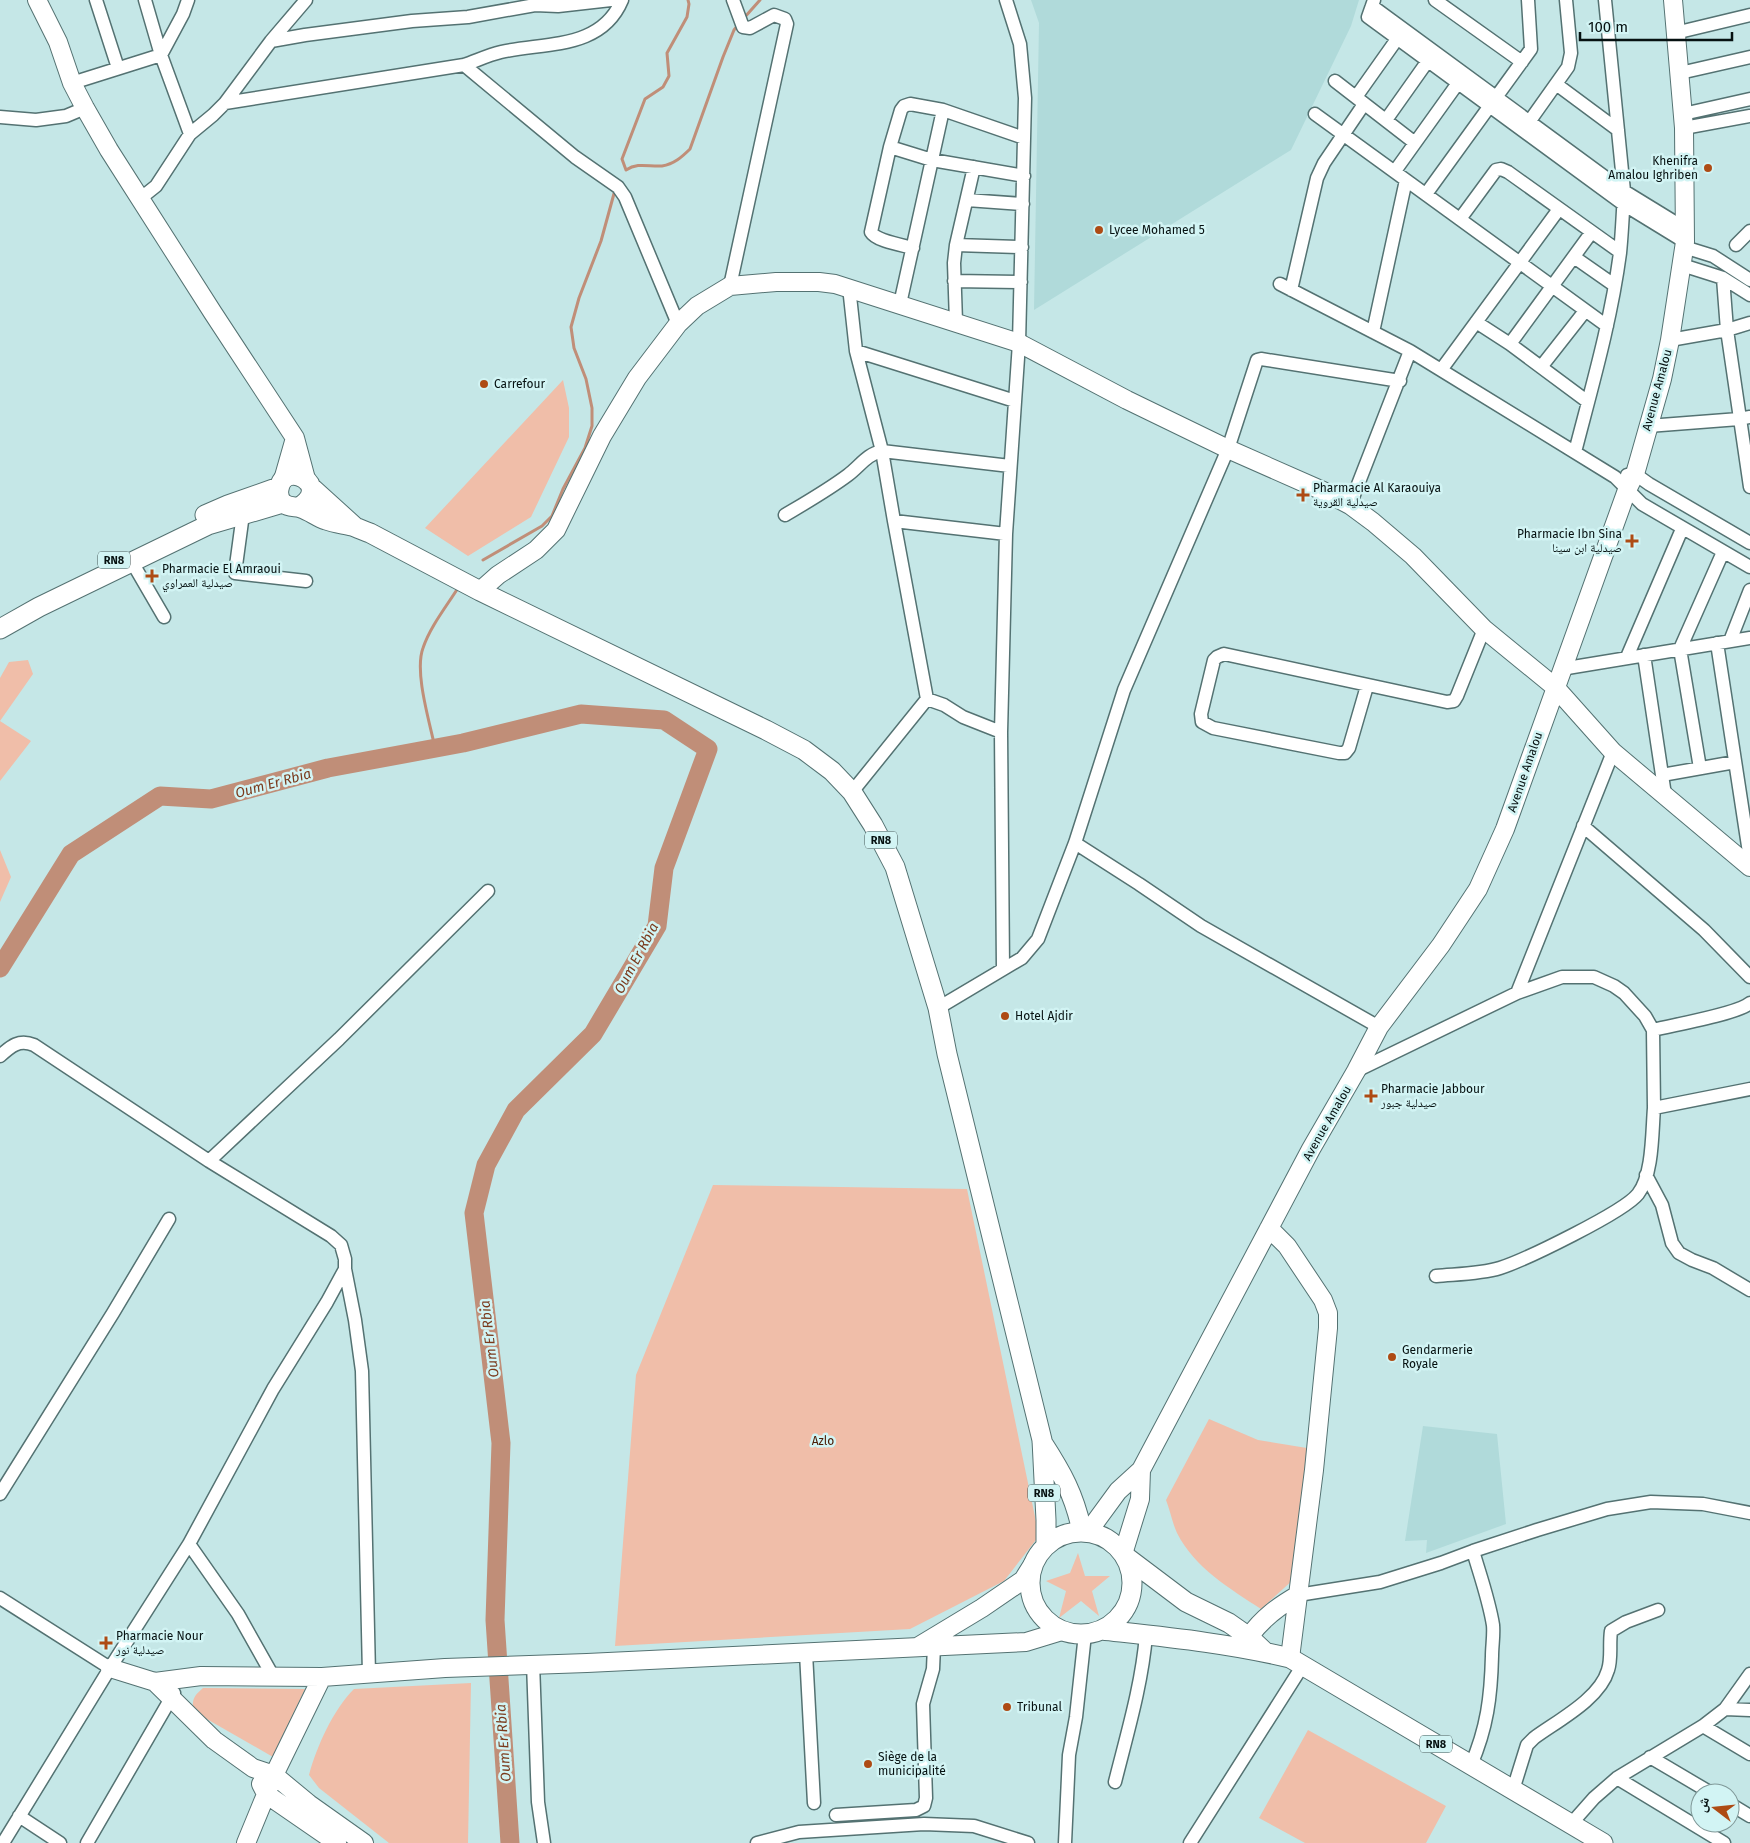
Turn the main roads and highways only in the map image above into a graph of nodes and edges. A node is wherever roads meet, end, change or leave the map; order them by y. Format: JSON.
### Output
{"nodes":[{"id":1,"x":309,"y":483,"type":"junction"},
{"id":2,"x":286,"y":494,"type":"junction"},
{"id":3,"x":354,"y":526,"type":"junction"},
{"id":4,"x":37,"y":603,"type":"junction"},
{"id":5,"x":0,"y":617,"type":"edge"},
{"id":6,"x":0,"y":629,"type":"edge"},
{"id":7,"x":1042,"y":1440,"type":"junction"},
{"id":8,"x":1085,"y":1532,"type":"junction"},
{"id":9,"x":1046,"y":1545,"type":"junction"},
{"id":10,"x":1124,"y":1555,"type":"junction"},
{"id":11,"x":1093,"y":1632,"type":"junction"},
{"id":12,"x":1266,"y":1652,"type":"junction"},
{"id":13,"x":1603,"y":1843,"type":"edge"}],
"edges":[{"from":1,"to":2,"type":"main road","number":"RN8"},
{"from":1,"to":2,"type":"main road"},
{"from":1,"to":3,"type":"main road","number":"RN8"},
{"from":2,"to":3,"type":"main road","number":"RN8"},
{"from":2,"to":4,"type":"main road","number":"RN8"},
{"from":2,"to":4,"type":"main road","number":"RN8"},
{"from":3,"to":7,"type":"main road","number":"RN8"},
{"from":4,"to":5,"type":"main road","number":"RN8"},
{"from":4,"to":6,"type":"main road","number":"RN8"},
{"from":7,"to":8,"type":"main road","number":"RN8"},
{"from":7,"to":9,"type":"main road","number":"RN8"},
{"from":8,"to":9,"type":"main road"},
{"from":8,"to":10,"type":"main road","number":"RN8"},
{"from":9,"to":11,"type":"main road","number":"RN8"},
{"from":10,"to":11,"type":"main road"},
{"from":10,"to":12,"type":"main road","number":"RN8"},
{"from":11,"to":12,"type":"main road","number":"RN8"},
{"from":12,"to":13,"type":"main road","number":"RN8"}]}
